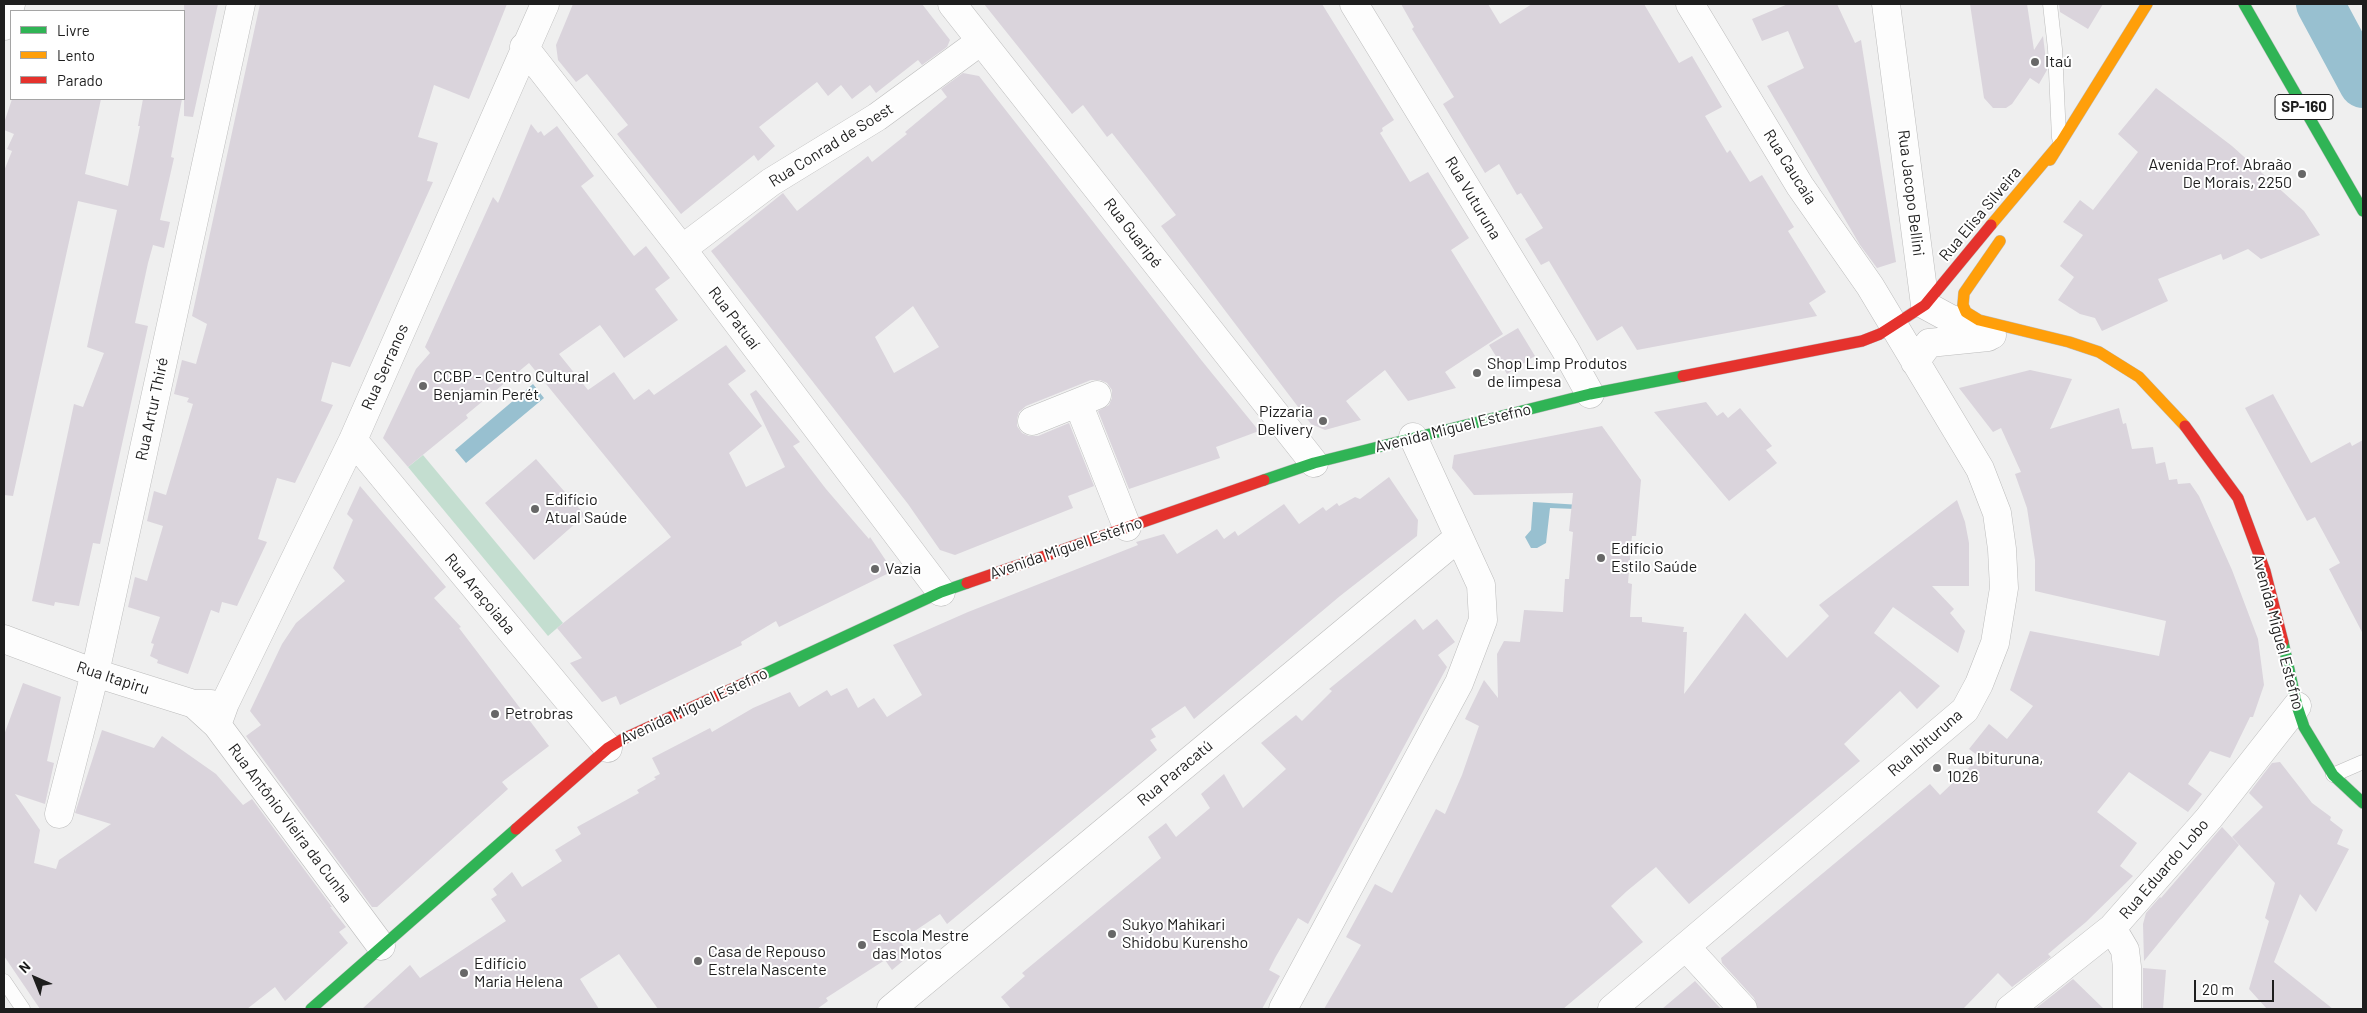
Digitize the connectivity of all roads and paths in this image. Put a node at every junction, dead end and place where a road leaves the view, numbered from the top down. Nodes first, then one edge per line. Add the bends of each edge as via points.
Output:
1 (11, 4) edge
2 (241, 4) edge
3 (545, 4) edge
4 (952, 4) edge
5 (1354, 4) edge
6 (1690, 4) edge
7 (1886, 4) edge
8 (2050, 4) edge
9 (2147, 4) edge
10 (2244, 4) edge
11 (4, 26) edge
12 (981, 41) junction
13 (524, 47) junction
14 (2060, 144) junction
15 (2024, 204) dead end
16 (2363, 210) edge
17 (2008, 229) dead end
18 (682, 249) junction
19 (1925, 305) junction
20 (1963, 305) joint
21 (1894, 326) junction
22 (2039, 336) junction
23 (1995, 337) junction
24 (1915, 362) junction
25 (1590, 394) junction
26 (1032, 421) dead end
27 (1413, 437) junction
28 (353, 440) junction
29 (1314, 462) junction
30 (1128, 528) junction
31 (1459, 537) junction
32 (941, 592) junction
33 (4, 639) edge
34 (95, 673) junction
35 (2297, 706) junction
36 (221, 714) junction
37 (608, 748) junction
38 (2363, 762) edge
39 (2333, 775) junction
40 (2363, 803) edge
41 (58, 814) dead end
42 (2112, 928) junction
43 (381, 946) junction
44 (1686, 947) junction
45 (4, 981) edge
46 (23, 1009) edge
47 (311, 1009) edge
48 (891, 1009) edge
49 (1283, 1009) edge
50 (1612, 1009) edge
51 (1743, 1009) edge
52 (2010, 1009) edge
53 (2127, 1009) edge

1 - 11 street
2 - 34 street, Rua Artur Thiré
3 - 13 street, Rua Serranos
4 - 12 street, Rua Guaripé
5 - 25 street, Rua Vuturuna
6 - 21 street, Rua Caucaia via 1800,186
7 - 19 street, Rua Jacopo Bellini
8 - 14 lane
9 - 14 street, Rua Elisa Silveira
10 - 16 street, SP-160
12 - 18 street, Rua Conrad de Soest via 877,117 771,182
12 - 29 street, Rua Guaripé
13 - 18 street, Rua Patuaí
13 - 28 street, Rua Serranos
14 - 15 street, Rua Elisa Silveira
14 - 19 street, Rua Elisa Silveira
17 - 20 street, Rua Elisa Silveira via 1964,293
18 - 32 street, Rua Patuaí
19 - 21 street, Avenida Miguel Estefno
19 - 23 street
20 - 22 street, Avenida Miguel Estefno via 1966,312 1979,320
21 - 24 street, Rua Ibituruna
21 - 25 street, Avenida Miguel Estefno via 1862,341
22 - 23 street, Avenida Miguel Estefno
22 - 35 street, Avenida Miguel Estefno via 2099,352 2139,377 2206,451 2238,498 2265,572
23 - 24 street, Avenida Miguel Estefno via 1929,343
24 - 44 street, Rua Ibituruna via 1980,469 1997,513 2004,588 1995,643 1979,684 1965,710
25 - 27 street, Avenida Miguel Estefno
26 - 30 street via 1087,399
27 - 29 street, Avenida Miguel Estefno
27 - 31 street
28 - 36 street, Rua Serranos
28 - 37 street, Rua Araçoiaba
29 - 30 street, Avenida Miguel Estefno
30 - 32 street, Avenida Miguel Estefno
31 - 48 street, Rua Paracatú
31 - 49 street via 1481,585 1483,620 1475,646 1459,683
32 - 37 street, Avenida Miguel Estefno
33 - 34 street, Rua Itapiru
34 - 36 street, Rua Itapiru
34 - 41 street, Rua Artur Thiré
35 - 39 street, Avenida Miguel Estefno via 2304,727
35 - 42 street, Rua Eduardo Lobo via 2209,818
36 - 43 street, Rua Antônio Vieira da Cunha
37 - 43 street, Avenida Miguel Estefno
38 - 39 lane
39 - 40 street, Avenida Miguel Estefno
42 - 52 street, Rua Eduardo Lobo
42 - 53 street via 2125,950
43 - 47 street, Avenida Miguel Estefno
44 - 50 street, Rua Ibituruna
44 - 51 street
45 - 46 lane

